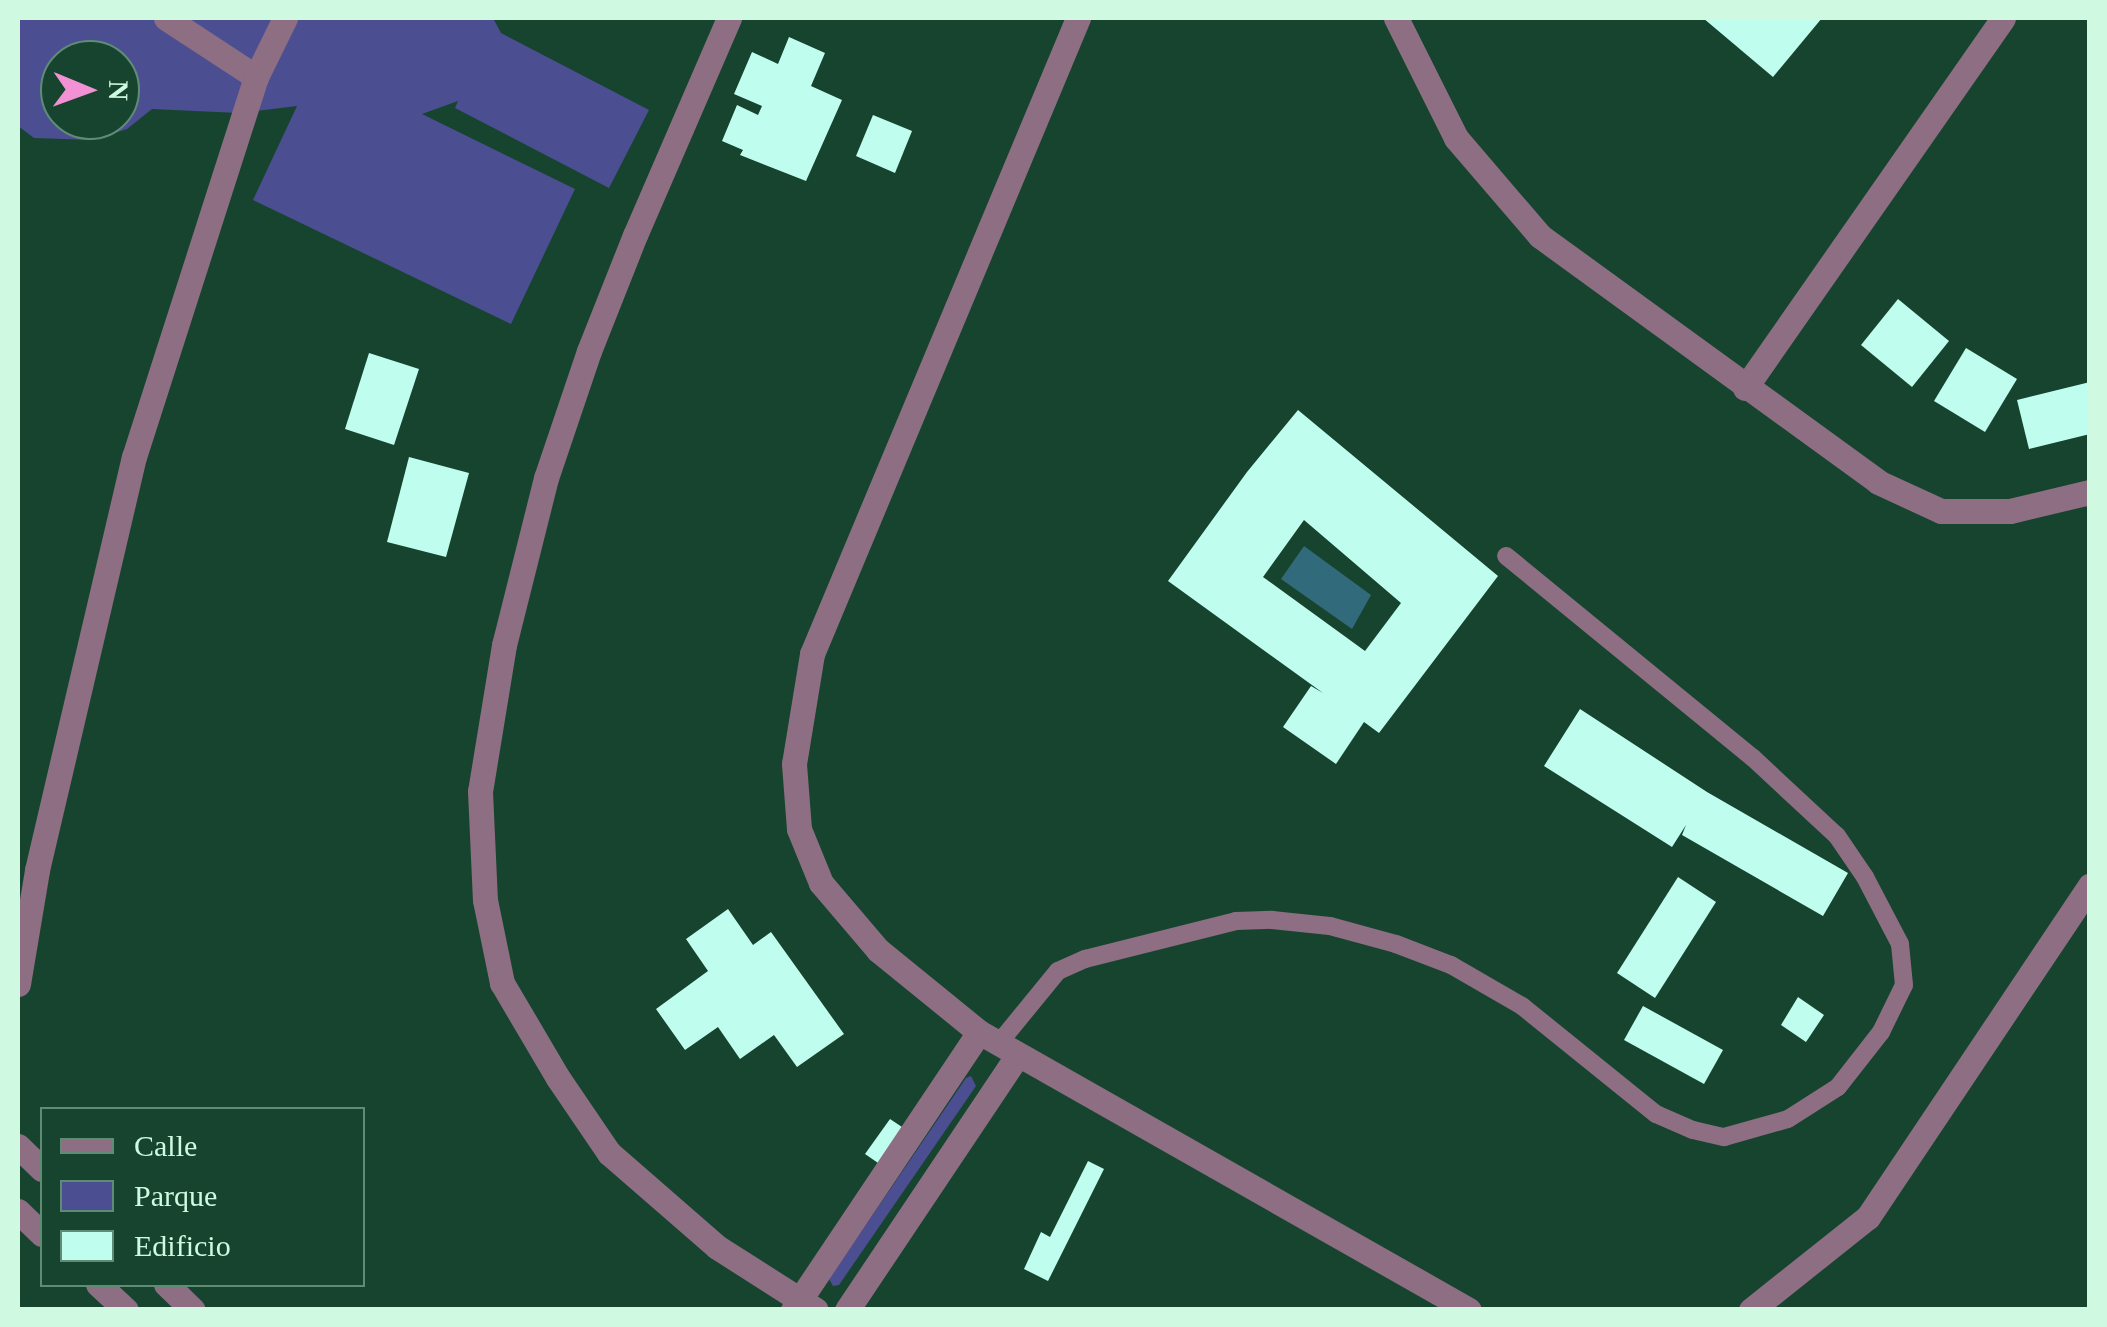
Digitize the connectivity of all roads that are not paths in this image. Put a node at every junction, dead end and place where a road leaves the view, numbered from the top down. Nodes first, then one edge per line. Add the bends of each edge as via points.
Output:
1 (166, 18) edge
2 (285, 18) edge
3 (729, 18) edge
4 (1078, 18) edge
5 (1396, 18) edge
6 (2003, 18) edge
7 (256, 77) junction
8 (1745, 388) junction
9 (2090, 492) edge
10 (1506, 556) dead end
11 (2090, 886) edge
12 (18, 984) edge
13 (999, 1043) junction
14 (18, 1146) edge
15 (40, 1168) edge
16 (18, 1211) edge
17 (40, 1232) edge
18 (101, 1287) edge
19 (169, 1287) edge
20 (803, 1307) edge
21 (126, 1310) edge
22 (193, 1310) edge
23 (847, 1310) edge
24 (1469, 1310) edge
25 (1751, 1310) edge

1 - 7 street
2 - 7 street
3 - 20 street via 628,252 546,478 504,644 480,792 485,900 502,983 609,1153 716,1248
4 - 13 street via 812,654 794,764 799,830 821,883 878,950
5 - 8 street via 1456,138 1540,236
6 - 8 street
7 - 12 street via 134,457
8 - 9 street via 1878,482 1942,511 2010,511
10 - 13 lane via 1753,758 1837,836 1865,877 1900,944 1904,985 1881,1032 1838,1087 1788,1119 1724,1136 1694,1130 1656,1114 1522,1006 1451,965 1330,926 1272,920 1236,921 1072,964 1045,983
11 - 25 street via 1868,1217
13 - 20 street
13 - 23 street
13 - 24 street
14 - 15 street
16 - 17 street
18 - 21 street
19 - 22 street

